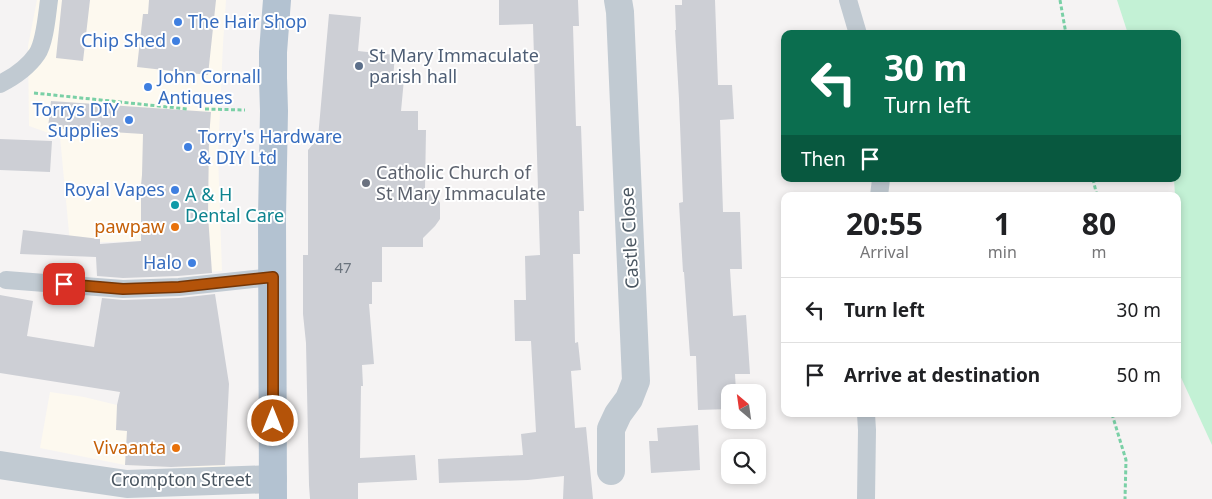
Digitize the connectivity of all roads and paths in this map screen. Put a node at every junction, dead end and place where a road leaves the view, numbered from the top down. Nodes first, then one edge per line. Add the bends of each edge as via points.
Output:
1 (49, 0) edge
2 (277, 0) edge
3 (618, 0) edge
4 (848, 0) edge
5 (1060, 0) edge
6 (857, 30) edge
7 (1065, 30) edge
8 (6, 80) edge
9 (187, 109) dead end
10 (205, 109) dead end
11 (274, 111) junction
12 (273, 277) junction
13 (6, 280) dead end
14 (866, 417) edge
15 (1113, 417) edge
16 (0, 465) edge
17 (611, 471) dead end
18 (273, 489) edge
19 (866, 499) edge
20 (1124, 499) edge

1 - 8 lane via 38,53
2 - 11 main road via 273,52
3 - 17 street, Castle Close via 636,381 611,429
4 - 6 lane
5 - 7 path
8 - 9 path via 17,92
10 - 11 path
11 - 12 main road
12 - 13 lane via 123,289
12 - 18 main road
14 - 19 lane
15 - 20 path via 1126,460
16 - 18 street, Crompton Street via 127,484

